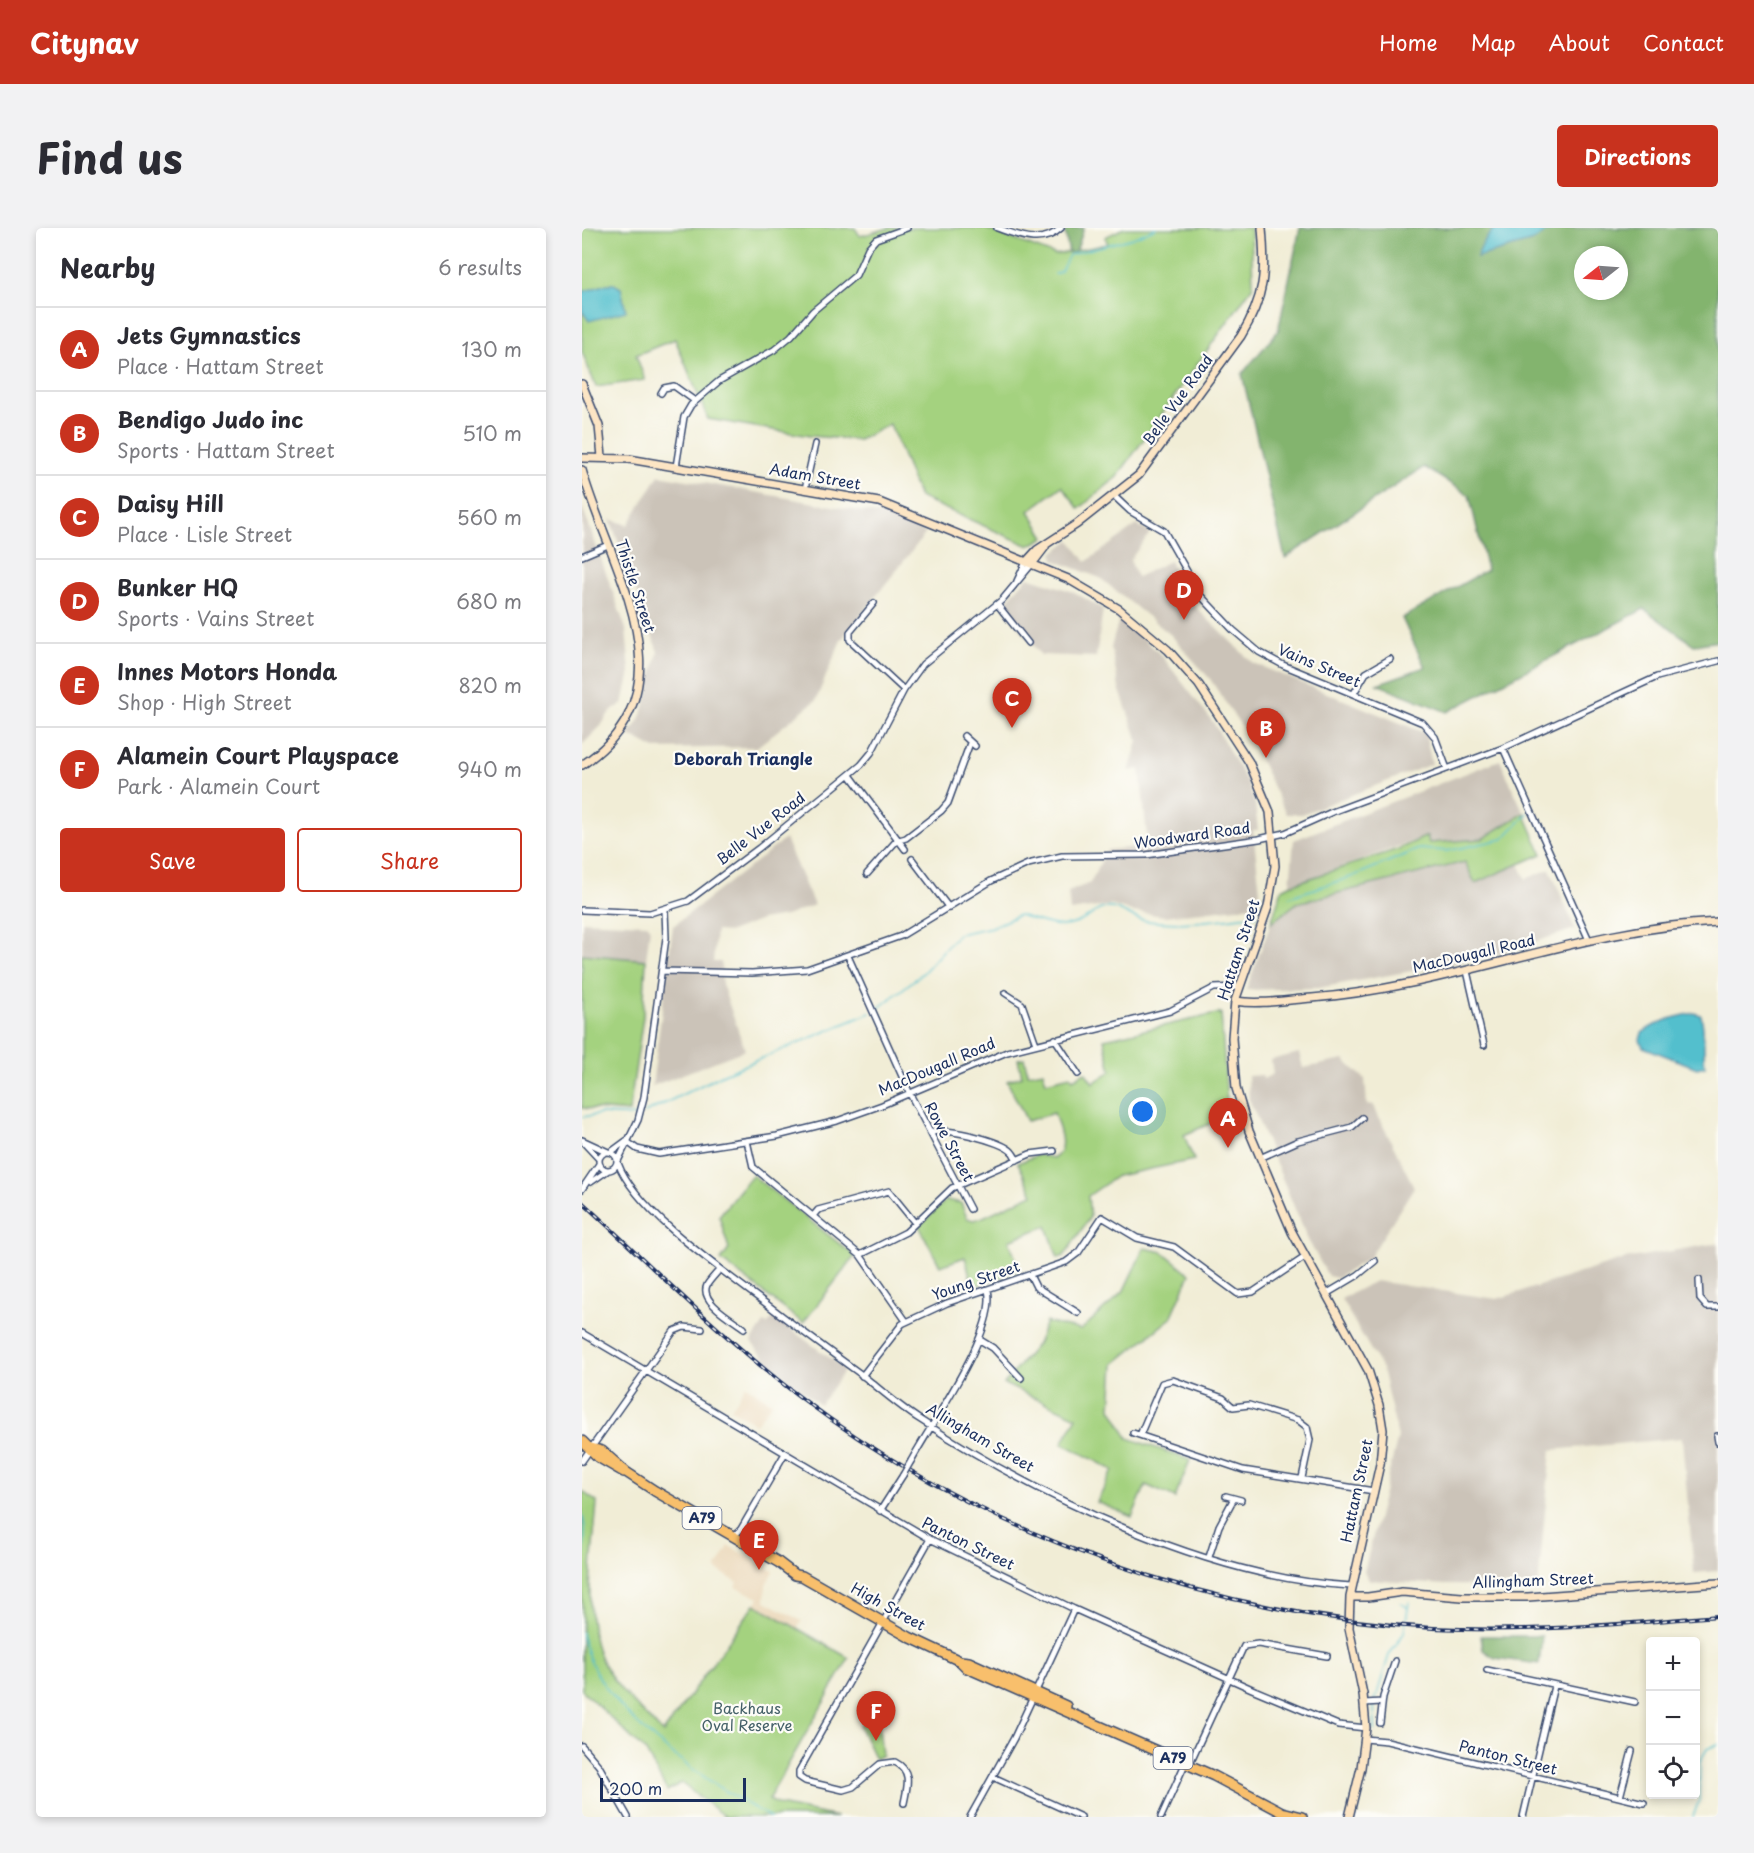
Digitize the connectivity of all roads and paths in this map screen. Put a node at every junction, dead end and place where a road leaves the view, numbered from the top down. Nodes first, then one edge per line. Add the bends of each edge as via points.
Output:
1 (907, 228) edge
2 (997, 228) edge
3 (1062, 228) edge
4 (1262, 228) edge
5 (582, 384) edge
6 (661, 393) dead end
7 (695, 401) junction
8 (815, 444) dead end
9 (602, 457) junction
10 (582, 458) edge
11 (676, 467) junction
12 (582, 470) edge
13 (805, 489) junction
14 (1114, 496) junction
15 (608, 544) junction
16 (582, 556) edge
17 (1029, 563) junction
18 (874, 603) dead end
19 (996, 604) junction
20 (1028, 643) dead end
21 (1390, 659) dead end
22 (1718, 661) edge
23 (904, 690) junction
24 (1354, 693) junction
25 (964, 736) dead end
26 (1503, 748) junction
27 (582, 765) edge
28 (1447, 769) junction
29 (850, 775) junction
30 (1274, 836) junction
31 (898, 840) junction
32 (905, 849) dead end
33 (912, 860) dead end
34 (867, 874) dead end
35 (949, 908) junction
36 (582, 910) edge
37 (664, 910) junction
38 (1718, 922) edge
39 (1589, 940) junction
40 (848, 956) junction
41 (662, 971) junction
42 (1467, 971) junction
43 (1238, 987) junction
44 (1005, 993) dead end
45 (1235, 1001) junction
46 (1055, 1039) junction
47 (1036, 1044) junction
48 (1484, 1045) dead end
49 (1077, 1074) dead end
50 (910, 1094) junction
51 (1362, 1118) dead end
52 (931, 1133) junction
53 (582, 1141) edge
54 (627, 1141) junction
55 (747, 1141) junction
56 (1054, 1151) dead end
57 (610, 1152) junction
58 (1260, 1158) junction
59 (1017, 1160) junction
60 (599, 1162) junction
61 (618, 1162) junction
62 (609, 1170) junction
63 (626, 1181) junction
64 (959, 1185) junction
65 (583, 1188) edge
66 (970, 1209) dead end
67 (813, 1216) junction
68 (915, 1224) junction
69 (860, 1255) junction
70 (1305, 1257) junction
71 (1375, 1261) dead end
72 (720, 1269) junction
73 (1030, 1275) junction
74 (1358, 1275) junction
75 (1365, 1276) dead end
76 (1699, 1280) dead end
77 (988, 1290) junction
78 (1326, 1294) junction
79 (1718, 1308) edge
80 (1078, 1313) dead end
81 (906, 1321) junction
82 (744, 1328) dead end
83 (702, 1329) dead end
84 (582, 1333) edge
85 (980, 1340) junction
86 (646, 1371) junction
87 (862, 1376) junction
88 (1021, 1378) dead end
89 (930, 1426) junction
90 (1133, 1432) dead end
91 (1140, 1435) junction
92 (1718, 1436) edge
93 (582, 1441) edge
94 (1718, 1442) edge
95 (591, 1448) junction
96 (784, 1455) junction
97 (582, 1461) edge
98 (1302, 1478) junction
99 (1374, 1491) junction
100 (1226, 1496) dead end
101 (1233, 1500) junction
102 (1241, 1500) dead end
103 (880, 1511) junction
104 (734, 1536) junction
105 (930, 1539) junction
106 (1209, 1557) junction
107 (1718, 1583) edge
108 (1351, 1586) junction
109 (1350, 1597) junction
110 (1074, 1609) junction
111 (883, 1622) junction
112 (1327, 1656) dead end
113 (1395, 1662) dead end
114 (1487, 1670) dead end
115 (1228, 1679) junction
116 (1554, 1686) junction
117 (1035, 1695) junction
118 (1382, 1702) junction
119 (1635, 1702) dead end
120 (1364, 1703) junction
121 (1380, 1723) dead end
122 (1366, 1728) junction
123 (1365, 1739) junction
124 (582, 1746) edge
125 (1632, 1751) dead end
126 (1187, 1765) junction
127 (1533, 1776) junction
128 (993, 1777) junction
129 (1620, 1797) junction
130 (904, 1803) dead end
131 (1644, 1803) dead end
132 (628, 1817) edge
133 (970, 1817) edge
134 (1082, 1817) edge
135 (1161, 1817) edge
136 (1302, 1817) edge
137 (1349, 1817) edge
138 (1522, 1817) edge

1 - 7 street via 876,239 856,274 791,336 719,381
2 - 3 street via 1037,239
4 - 14 main road, Belle Vue Road via 1264,285 1253,316 1164,443 1139,475
5 - 9 main road via 599,426
6 - 7 street via 674,386
7 - 11 street via 686,412
8 - 13 street
9 - 10 main road, Adam Street
9 - 11 main road, Adam Street
11 - 13 main road, Adam Street
12 - 15 main road, Thistle Street
13 - 17 main road, Adam Street via 885,504
14 - 17 main road, Belle Vue Road via 1045,546
14 - 24 street, Vains Street via 1130,511 1164,531 1201,596 1250,645 1282,665
15 - 16 street
15 - 27 main road, Thistle Street via 638,630 640,676 623,725 607,745
17 - 19 street, Belle Vue Road
17 - 30 main road, Hattam Street via 1107,601 1179,662 1199,685 1249,762 1267,801
18 - 23 street via 850,632 850,640
19 - 20 street
19 - 23 street, Belle Vue Road via 929,657
21 - 24 street via 1366,673
22 - 26 street, Woodward Road via 1657,677
23 - 29 street, Belle Vue Road via 871,753
24 - 28 street, Vains Street via 1428,727
25 - 31 street via 973,744 945,808
26 - 28 street, Woodward Road
26 - 39 street
28 - 30 street, Woodward Road
29 - 31 street
29 - 37 street, Belle Vue Road via 703,891
30 - 35 street, Woodward Road via 1132,857 1055,858 1000,876
30 - 43 main road, Hattam Street via 1271,898
31 - 32 street
31 - 34 street
33 - 35 street
35 - 40 street, Woodward Road via 901,936
36 - 37 street, Belle Vue Road via 641,914
37 - 41 street
38 - 39 main road, MacDougall Road via 1647,928
39 - 42 main road, MacDougall Road
40 - 41 street, Woodward Road via 788,972
40 - 50 street, Rowe Street
41 - 54 street via 644,1097
42 - 45 main road, MacDougall Road via 1345,995 1257,1003
42 - 48 street
43 - 45 main road, Hattam Street
43 - 46 street, MacDougall Road via 1214,988 1170,1011
44 - 47 street via 1018,999 1025,1009
45 - 58 main road, Hattam Street via 1232,1038 1236,1088
46 - 47 street, MacDougall Road
46 - 49 street
47 - 50 street, MacDougall Road via 1007,1052
50 - 52 street, Rowe Street
50 - 55 street, MacDougall Road via 837,1121
51 - 58 street via 1352,1126 1298,1141
52 - 59 street via 939,1130 982,1139 1011,1150
52 - 64 street, Rowe Street
53 - 57 street
53 - 60 street, Allingham Street
54 - 55 street, MacDougall Road via 659,1154
54 - 57 street
54 - 61 street
55 - 67 street via 753,1167
56 - 59 street
57 - 60 street via 603,1154
57 - 61 street, Allingham Street
58 - 70 main road, Hattam Street
59 - 64 street
60 - 62 street, Allingham Street
60 - 65 street
61 - 62 street
61 - 63 street, Allingham Street
62 - 63 street, Allingham Street
62 - 65 street
63 - 72 street, Allingham Street
64 - 66 street, Rowe Street
64 - 68 street
67 - 68 street via 818,1210 889,1191
67 - 69 street
68 - 69 street
69 - 81 street
70 - 73 street, Young Street via 1256,1291 1243,1295 1228,1289 1174,1247 1137,1238 1102,1217 1071,1260
70 - 78 main road, Hattam Street
71 - 74 street
72 - 82 street via 708,1284 707,1294 721,1313
72 - 87 street, Allingham Street
73 - 77 street, Young Street
73 - 80 street via 1036,1287
74 - 75 street
74 - 78 street
76 - 79 street via 1702,1302
77 - 81 street, Young Street
77 - 85 street via 990,1303
78 - 99 main road, Hattam Street via 1362,1358 1379,1406 1383,1439
81 - 87 street, Young Street via 896,1327
83 - 86 street via 677,1329
84 - 86 street, Panton Street
85 - 88 street
85 - 89 street
86 - 95 street
86 - 96 street, Panton Street
87 - 89 street, Allingham Street
89 - 103 street, bridge
89 - 106 street, Allingham Street via 978,1456 1066,1500 1132,1530
90 - 91 street
91 - 98 street via 1243,1470
91 - 98 street via 1160,1387 1167,1380 1220,1397 1236,1408 1249,1405 1298,1420 1307,1427 1310,1440
92 - 94 street
93 - 95 highway, High Street / A79
95 - 97 street
95 - 104 highway, High Street / A79 via 602,1451 626,1472
96 - 103 street, Panton Street
96 - 104 street
98 - 99 street
99 - 108 main road, Hattam Street
100 - 101 street
101 - 102 street
101 - 106 street
103 - 105 street, Panton Street
104 - 111 highway, High Street / A79 via 785,1569
105 - 110 street, Panton Street
105 - 111 street
106 - 108 street, Allingham Street via 1283,1576
107 - 109 main road, Allingham Street via 1528,1597 1402,1592
108 - 109 main road, Hattam Street
109 - 120 main road, Hattam Street via 1349,1628
110 - 115 street, Panton Street
110 - 117 street
111 - 117 highway, High Street / A79 via 967,1668
111 - 130 street via 798,1774 805,1781 843,1790 853,1787 880,1764 895,1762 908,1777
112 - 115 street via 1251,1644 1239,1652
113 - 118 street
114 - 116 street
115 - 122 street, Panton Street via 1338,1725
115 - 126 street
116 - 119 street
116 - 127 street
117 - 126 highway, High Street / A79
117 - 128 street
118 - 120 street
118 - 121 street
120 - 122 main road, Hattam Street
122 - 123 main road, Hattam Street
123 - 127 street, Panton Street
123 - 137 main road, Hattam Street
124 - 132 street
125 - 129 street
126 - 135 street
126 - 136 highway, High Street / A79 via 1282,1812
127 - 129 street, Panton Street
127 - 138 street
128 - 133 street
128 - 134 street
129 - 131 street, Panton Street

